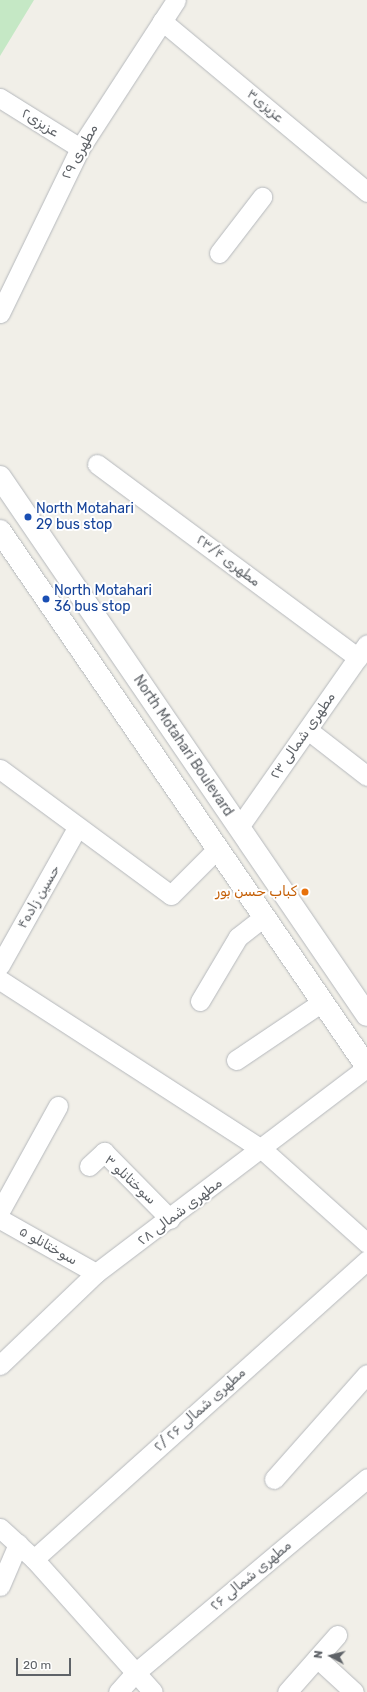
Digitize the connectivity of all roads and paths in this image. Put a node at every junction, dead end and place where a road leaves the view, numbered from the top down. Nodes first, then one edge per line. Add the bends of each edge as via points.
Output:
1 (176, 0) edge
2 (162, 21) junction
3 (0, 98) edge
4 (80, 148) junction
5 (367, 192) edge
6 (262, 197) dead end
7 (219, 253) dead end
8 (0, 313) edge
9 (97, 464) dead end
10 (0, 477) edge
11 (0, 531) edge
12 (362, 651) edge
13 (120, 653) junction
14 (96, 671) junction
15 (308, 730) junction
16 (0, 769) edge
17 (367, 776) edge
18 (239, 827) junction
19 (78, 828) junction
20 (217, 849) junction
21 (264, 917) junction
22 (0, 965) edge
23 (0, 980) edge
24 (200, 1001) dead end
25 (322, 1002) junction
26 (367, 1015) edge
27 (236, 1060) dead end
28 (367, 1067) edge
29 (58, 1106) dead end
30 (263, 1150) junction
31 (89, 1166) dead end
32 (0, 1211) edge
33 (0, 1219) edge
34 (170, 1219) junction
35 (367, 1243) edge
36 (367, 1260) edge
37 (96, 1273) junction
38 (4, 1354) edge
39 (367, 1374) edge
40 (367, 1478) edge
41 (274, 1479) dead end
42 (0, 1528) edge
43 (18, 1544) junction
44 (34, 1559) junction
45 (0, 1586) edge
46 (337, 1634) dead end
47 (317, 1658) junction
48 (135, 1673) junction
49 (118, 1692) edge
50 (153, 1692) edge
51 (287, 1692) edge
52 (354, 1692) edge

1 - 2 street, مطهری ۲۹
2 - 4 street, مطهری ۲۹
2 - 5 street, عزیزی۳
3 - 4 street, عزیزی۲
4 - 8 street, مطهری ۲۹
6 - 7 street
9 - 12 street, مطهری ۲۳/۴
10 - 13 main road, North Motahari Boulevard
11 - 14 main road, North Motahari Boulevard
12 - 15 street, مطهری شمالی ۲۳
13 - 14 main road
13 - 18 main road, North Motahari Boulevard
14 - 20 main road, North Motahari Boulevard
15 - 17 street
15 - 18 street, مطهری شمالی ۲۳
16 - 19 street
18 - 26 main road, North Motahari Boulevard
19 - 20 street via 171,895
19 - 22 street, حسین زاده۴
20 - 21 main road, North Motahari Boulevard
21 - 24 street via 238,937
21 - 25 main road, North Motahari Boulevard
23 - 30 street
25 - 27 street
25 - 28 main road, North Motahari Boulevard
28 - 30 street, مطهری شمالی ۲۸
29 - 32 street
30 - 34 street, مطهری شمالی ۲۸
30 - 35 street
31 - 34 street, سوختانلو ۳ via 104,1152
33 - 37 street, سوختانلو ۵
34 - 37 street, مطهری شمالی ۲۸
36 - 44 street, مطهری شمالی ۲۶ /۲
37 - 38 street, مطهری شمالی ۲۸
39 - 41 street
40 - 48 street, مطهری شمالی ۲۶
42 - 43 street
43 - 44 street
43 - 45 street
44 - 48 street
46 - 47 street
47 - 51 street
47 - 52 street
48 - 49 street, مطهری شمالی ۲۶
48 - 50 street

